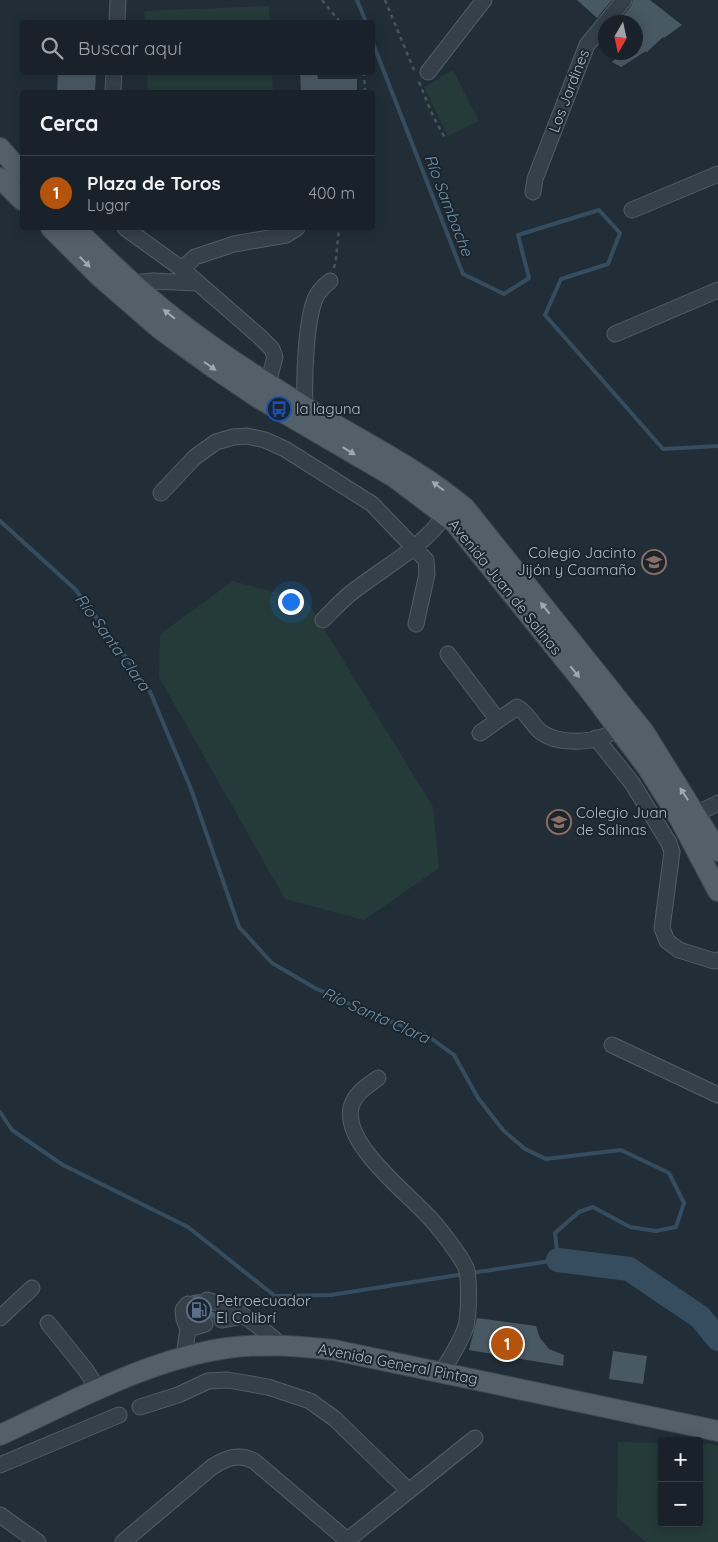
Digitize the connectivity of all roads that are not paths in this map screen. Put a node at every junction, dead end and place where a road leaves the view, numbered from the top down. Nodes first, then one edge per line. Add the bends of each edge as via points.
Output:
1 (118, 0) edge
2 (484, 0) edge
3 (624, 0) edge
4 (117, 20) edge
5 (428, 72) dead end
6 (114, 75) edge
7 (113, 90) edge
8 (0, 148) edge
9 (20, 171) edge
10 (718, 174) edge
11 (0, 178) edge
12 (533, 192) dead end
13 (20, 198) edge
14 (632, 210) dead end
15 (53, 230) edge
16 (77, 230) edge
17 (128, 230) edge
18 (294, 230) edge
19 (182, 269) junction
20 (330, 281) road end
21 (134, 283) junction
22 (196, 283) junction
23 (718, 290) edge
24 (615, 334) dead end
25 (263, 390) junction
26 (305, 407) junction
27 (161, 493) dead end
28 (445, 515) junction
29 (413, 548) junction
30 (323, 620) dead end
31 (416, 624) dead end
32 (448, 654) dead end
33 (497, 719) junction
34 (625, 722) junction
35 (480, 733) dead end
36 (596, 738) junction
37 (718, 803) edge
38 (696, 814) junction
39 (718, 851) edge
40 (718, 892) edge
41 (718, 960) edge
42 (612, 1046) dead end
43 (378, 1078) dead end
44 (718, 1095) edge
45 (32, 1288) dead end
46 (206, 1300) dead end
47 (188, 1304) dead end
48 (243, 1316) junction
49 (0, 1318) edge
50 (222, 1320) dead end
51 (48, 1322) dead end
52 (205, 1324) dead end
53 (188, 1329) junction
54 (282, 1346) junction
55 (184, 1356) junction
56 (442, 1372) junction
57 (99, 1390) junction
58 (140, 1407) dead end
59 (119, 1415) dead end
60 (718, 1431) edge
61 (0, 1435) edge
62 (475, 1438) dead end
63 (0, 1466) edge
64 (409, 1491) junction
65 (0, 1514) edge
66 (346, 1541) edge
67 (38, 1542) edge
68 (123, 1542) edge

1 - 4 street
2 - 5 street
3 - 12 street, Los Jardines via 587,46 535,179
6 - 7 street
8 - 9 main road
10 - 14 street
11 - 13 main road
15 -> 25 main road, Avenida Juan de Salinas via 99,276 160,329 214,368
16 - 21 main road, Avenida Juan de Salinas
17 - 19 street
18 - 19 street via 286,235 234,244 195,257
19 - 22 street
20 - 26 street via 318,292 312,308 304,377
21 - 22 street
25 -> 21 main road, Avenida Juan de Salinas
22 - 25 street via 272,349 276,357
23 - 24 street
25 - 26 main road, Avenida Juan de Salinas
25 -> 28 main road, Avenida Juan de Salinas
34 -> 26 main road, Avenida Juan de Salinas via 465,508 434,483
27 - 29 street via 195,457 216,442 248,436 285,449 372,504
28 - 29 street
28 -> 34 main road, Avenida Juan de Salinas
29 - 30 street via 350,594
29 - 31 street via 426,560 427,574
32 - 33 street
33 - 35 street
33 - 36 street via 517,707 544,734 577,742
34 - 36 street via 608,735
38 -> 34 main road, Avenida Juan de Salinas via 644,732
34 - 40 main road, Avenida Juan de Salinas
36 - 41 street via 632,783 669,843 672,852 662,928 666,941 679,950
37 - 38 street
38 - 39 main road, Avenida Juan de Salinas
42 - 44 street
43 - 56 street via 355,1098 350,1109 357,1138 374,1163 429,1217 466,1270 466,1327
45 - 49 street
46 - 48 street
47 - 53 street via 183,1310
48 - 50 street
48 - 54 street
51 - 57 street
52 - 53 street
53 - 55 street
54 - 55 main road, Avenida General Pintag via 235,1347
54 - 56 main road, Avenida General Pintag via 334,1350
55 - 57 main road, Avenida General Pintag
56 - 60 main road, Avenida General Pintag
57 - 61 main road, Avenida General Pintag
58 - 64 street via 208,1381 228,1380 310,1401 335,1419
59 - 63 street
62 - 64 street
64 - 66 street
65 - 67 street
66 - 68 street via 254,1461 236,1456 212,1467

